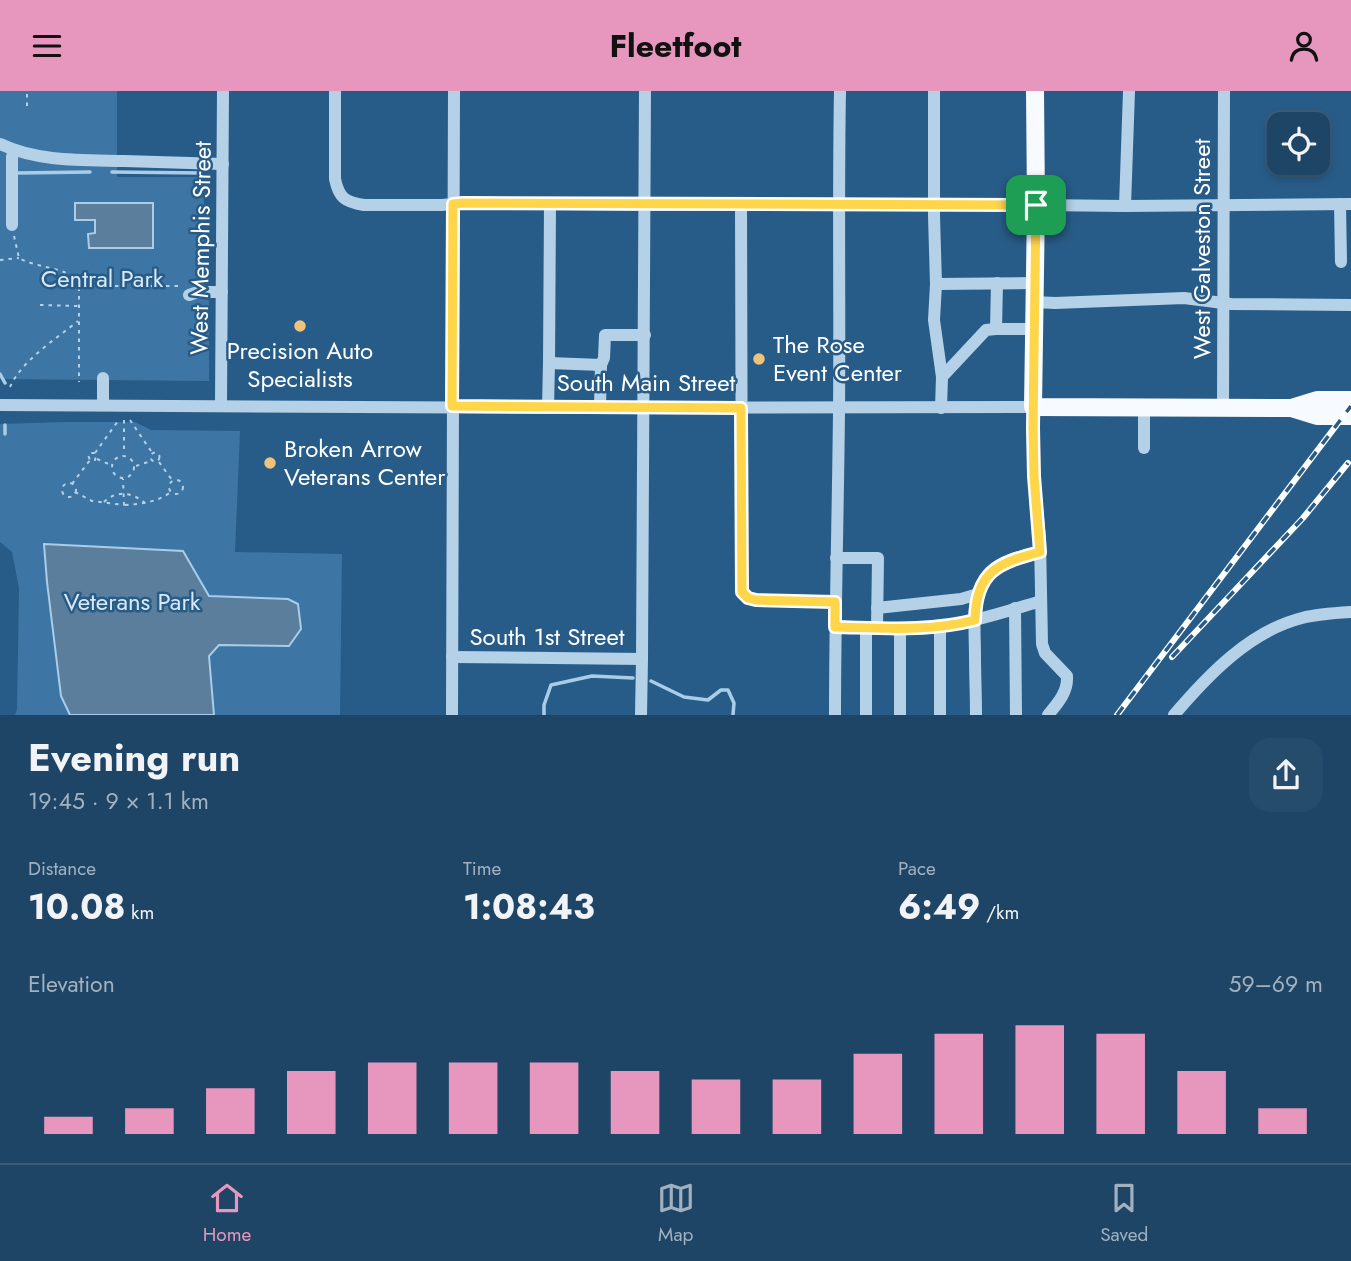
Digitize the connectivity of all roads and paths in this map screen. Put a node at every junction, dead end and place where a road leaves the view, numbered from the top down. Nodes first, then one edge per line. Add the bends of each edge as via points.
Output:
1 (27, 91) edge
2 (223, 91) edge
3 (335, 91) edge
4 (454, 91) edge
5 (645, 91) edge
6 (840, 91) edge
7 (934, 91) edge
8 (1035, 91) edge
9 (1129, 91) edge
10 (1223, 91) edge
11 (27, 106) dead end
12 (0, 144) edge
13 (14, 151) junction
14 (223, 164) junction
15 (838, 203) junction
16 (453, 204) junction
17 (550, 204) junction
18 (741, 204) junction
19 (934, 204) junction
20 (1223, 204) junction
21 (1346, 204) edge
22 (645, 205) junction
23 (1036, 205) junction
24 (1125, 206) junction
25 (12, 225) joint
26 (19, 258) junction
27 (0, 260) edge
28 (1341, 261) dead end
29 (997, 283) junction
30 (1035, 283) junction
31 (936, 284) junction
32 (80, 286) junction
33 (189, 290) joint
34 (222, 292) junction
35 (1034, 302) junction
36 (1223, 303) junction
37 (40, 305) dead end
38 (1351, 305) edge
39 (79, 306) junction
40 (79, 321) junction
41 (996, 329) junction
42 (1034, 329) junction
43 (645, 335) junction
44 (549, 363) junction
45 (601, 365) junction
46 (942, 377) junction
47 (103, 378) dead end
48 (79, 382) dead end
49 (10, 387) dead end
50 (1351, 400) edge
51 (0, 405) edge
52 (103, 405) junction
53 (221, 405) junction
54 (452, 406) junction
55 (600, 407) junction
56 (644, 407) junction
57 (1033, 407) junction
58 (1144, 407) junction
59 (1223, 407) junction
60 (548, 408) junction
61 (741, 408) junction
62 (839, 408) junction
63 (941, 408) junction
64 (1291, 408) junction
65 (1351, 416) edge
66 (130, 420) dead end
67 (118, 421) dead end
68 (124, 421) dead end
69 (1144, 448) dead end
70 (95, 453) junction
71 (153, 454) junction
72 (124, 455) junction
73 (96, 459) junction
74 (90, 460) junction
75 (152, 460) junction
76 (158, 461) junction
77 (112, 465) junction
78 (135, 466) junction
79 (123, 479) junction
80 (173, 481) junction
81 (72, 484) junction
82 (75, 492) junction
83 (172, 492) junction
84 (124, 493) junction
85 (103, 503) junction
86 (145, 504) junction
87 (124, 505) junction
88 (1040, 552) junction
89 (836, 558) junction
90 (978, 594) junction
91 (1041, 601) junction
92 (835, 602) junction
93 (877, 608) junction
94 (1015, 608) junction
95 (1351, 612) edge
96 (975, 620) junction
97 (835, 627) junction
98 (940, 627) junction
99 (871, 628) junction
100 (900, 629) junction
101 (452, 657) junction
102 (642, 659) junction
103 (452, 715) edge
104 (641, 715) edge
105 (835, 715) edge
106 (866, 715) edge
107 (900, 715) edge
108 (940, 715) edge
109 (976, 715) edge
110 (1016, 715) edge
111 (1048, 715) edge
112 (1174, 715) edge

1 - 11 path
2 - 14 street, West Memphis Street
3 - 16 street via 335,179 340,195 364,205
4 - 16 street
5 - 22 street
6 - 15 street
7 - 19 street
8 - 23 main road
9 - 24 street
10 - 20 street, West Galveston Street
12 - 13 street
13 - 14 street via 44,158
13 - 25 street
14 - 34 street, West Memphis Street
15 - 18 street
15 - 19 street
15 - 62 street
16 - 17 street
16 - 54 street
17 - 22 street
17 - 44 street
18 - 22 street
18 - 61 street
19 - 23 street
19 - 31 street
20 - 21 street
20 - 24 street
20 - 36 street, West Galveston Street
21 - 28 street
22 - 43 street
23 - 24 street
23 - 30 main road
25 - 26 path
26 - 27 path
26 - 32 path via 74,276
29 - 30 street
29 - 31 street
29 - 41 street
30 - 35 main road
31 - 46 street via 934,320
32 - 33 path
32 - 39 path
33 - 34 street
34 - 53 street, West Memphis Street
35 - 36 street via 1184,298
35 - 42 main road
36 - 38 street
36 - 59 street, West Galveston Street
37 - 39 path
39 - 40 path
40 - 48 path
40 - 49 path via 28,362
41 - 42 street
41 - 46 street via 986,330
42 - 57 main road
43 - 45 street via 604,335
43 - 56 street
44 - 45 street
44 - 60 street
45 - 55 street
46 - 63 street
47 - 52 street
50 - 64 main road, South Main Street via 1317,400
51 - 52 street, South Main Street
52 - 53 street, South Main Street
53 - 54 street, South Main Street
54 - 60 street, South Main Street
54 - 101 street
55 - 56 street, South Main Street
55 - 60 street, South Main Street
56 - 61 street, South Main Street
56 - 102 street
57 - 58 main road, South Main Street
57 - 63 street, South Main Street
57 - 88 street
58 - 59 main road, South Main Street
58 - 69 street
59 - 64 main road, South Main Street
61 - 62 street, South Main Street
61 - 92 street via 742,592 756,600
62 - 63 street, South Main Street
62 - 89 street
64 - 65 main road, South Main Street via 1317,416
66 - 71 path
67 - 70 path
68 - 72 path
70 - 73 path
70 - 74 path via 88,455
71 - 75 path
71 - 76 path via 159,455
72 - 77 path
72 - 78 path
73 - 74 path
73 - 77 path
74 - 81 path
75 - 76 path
75 - 78 path
76 - 80 path
77 - 79 path via 114,474
78 - 79 path
79 - 84 path
80 - 83 path
80 - 83 path via 184,488
81 - 82 path
81 - 82 path via 64,485 62,491 68,496
82 - 85 path
83 - 86 path
84 - 85 path
84 - 86 path
84 - 87 path
85 - 87 path
86 - 87 path
88 - 90 street via 999,565
88 - 91 street
89 - 92 street
89 - 93 street via 878,558
90 - 93 street
90 - 96 street
91 - 94 street
91 - 111 street via 1042,645 1067,676 1068,686
92 - 97 street
93 - 99 street
94 - 96 street
94 - 110 street
95 - 112 street via 1301,618 1271,631 1223,664
96 - 98 street
96 - 109 street
97 - 99 street
97 - 105 street
98 - 100 street
98 - 108 street
99 - 100 street
99 - 106 street
100 - 107 street
101 - 102 street, South 1st Street
101 - 103 street
102 - 104 street

